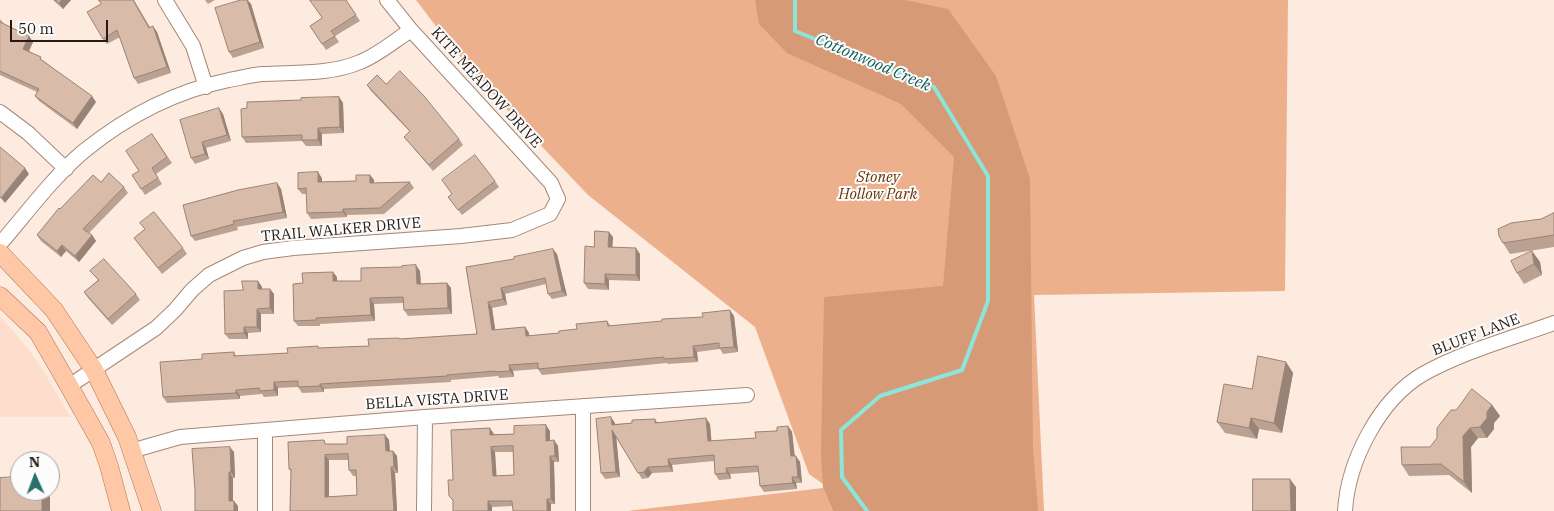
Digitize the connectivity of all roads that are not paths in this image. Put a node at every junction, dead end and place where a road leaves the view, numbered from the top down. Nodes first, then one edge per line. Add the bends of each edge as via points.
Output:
1 (165, 0) edge
2 (386, 0) edge
3 (411, 30) junction
4 (206, 87) junction
5 (0, 112) edge
6 (66, 169) junction
7 (558, 199) joint
8 (0, 244) edge
9 (0, 253) edge
10 (0, 296) edge
11 (1554, 323) edge
12 (94, 370) junction
13 (69, 386) junction
14 (747, 395) dead end
15 (583, 406) junction
16 (425, 417) junction
17 (265, 430) junction
18 (131, 451) junction
19 (121, 511) edge
20 (152, 511) edge
21 (265, 511) edge
22 (424, 511) edge
23 (583, 511) edge
24 (1345, 511) edge

1 - 4 street via 193,46
2 - 3 street, KITE MEADOW DRIVE
3 - 4 street via 373,55 343,68 260,75
3 - 7 street, KITE MEADOW DRIVE via 551,183
4 - 6 street via 154,105 130,119
5 - 6 street
6 - 8 street
7 - 12 street, TRAIL WALKER DRIVE via 550,214 512,230 293,248 243,258 209,274 156,328
9 - 12 main road via 54,310
10 - 13 main road via 38,332
11 - 24 street, BLUFF LANE via 1451,360 1421,375 1396,396 1361,447 1351,471
12 - 13 street, TRAIL WALKER DRIVE
12 - 18 main road
13 - 19 main road via 101,443
14 - 15 street, BELLA VISTA DRIVE
15 - 16 street, BELLA VISTA DRIVE
15 - 23 street
16 - 17 street, BELLA VISTA DRIVE
16 - 22 street
17 - 18 street, BELLA VISTA DRIVE via 180,437
17 - 21 street
18 - 20 main road

